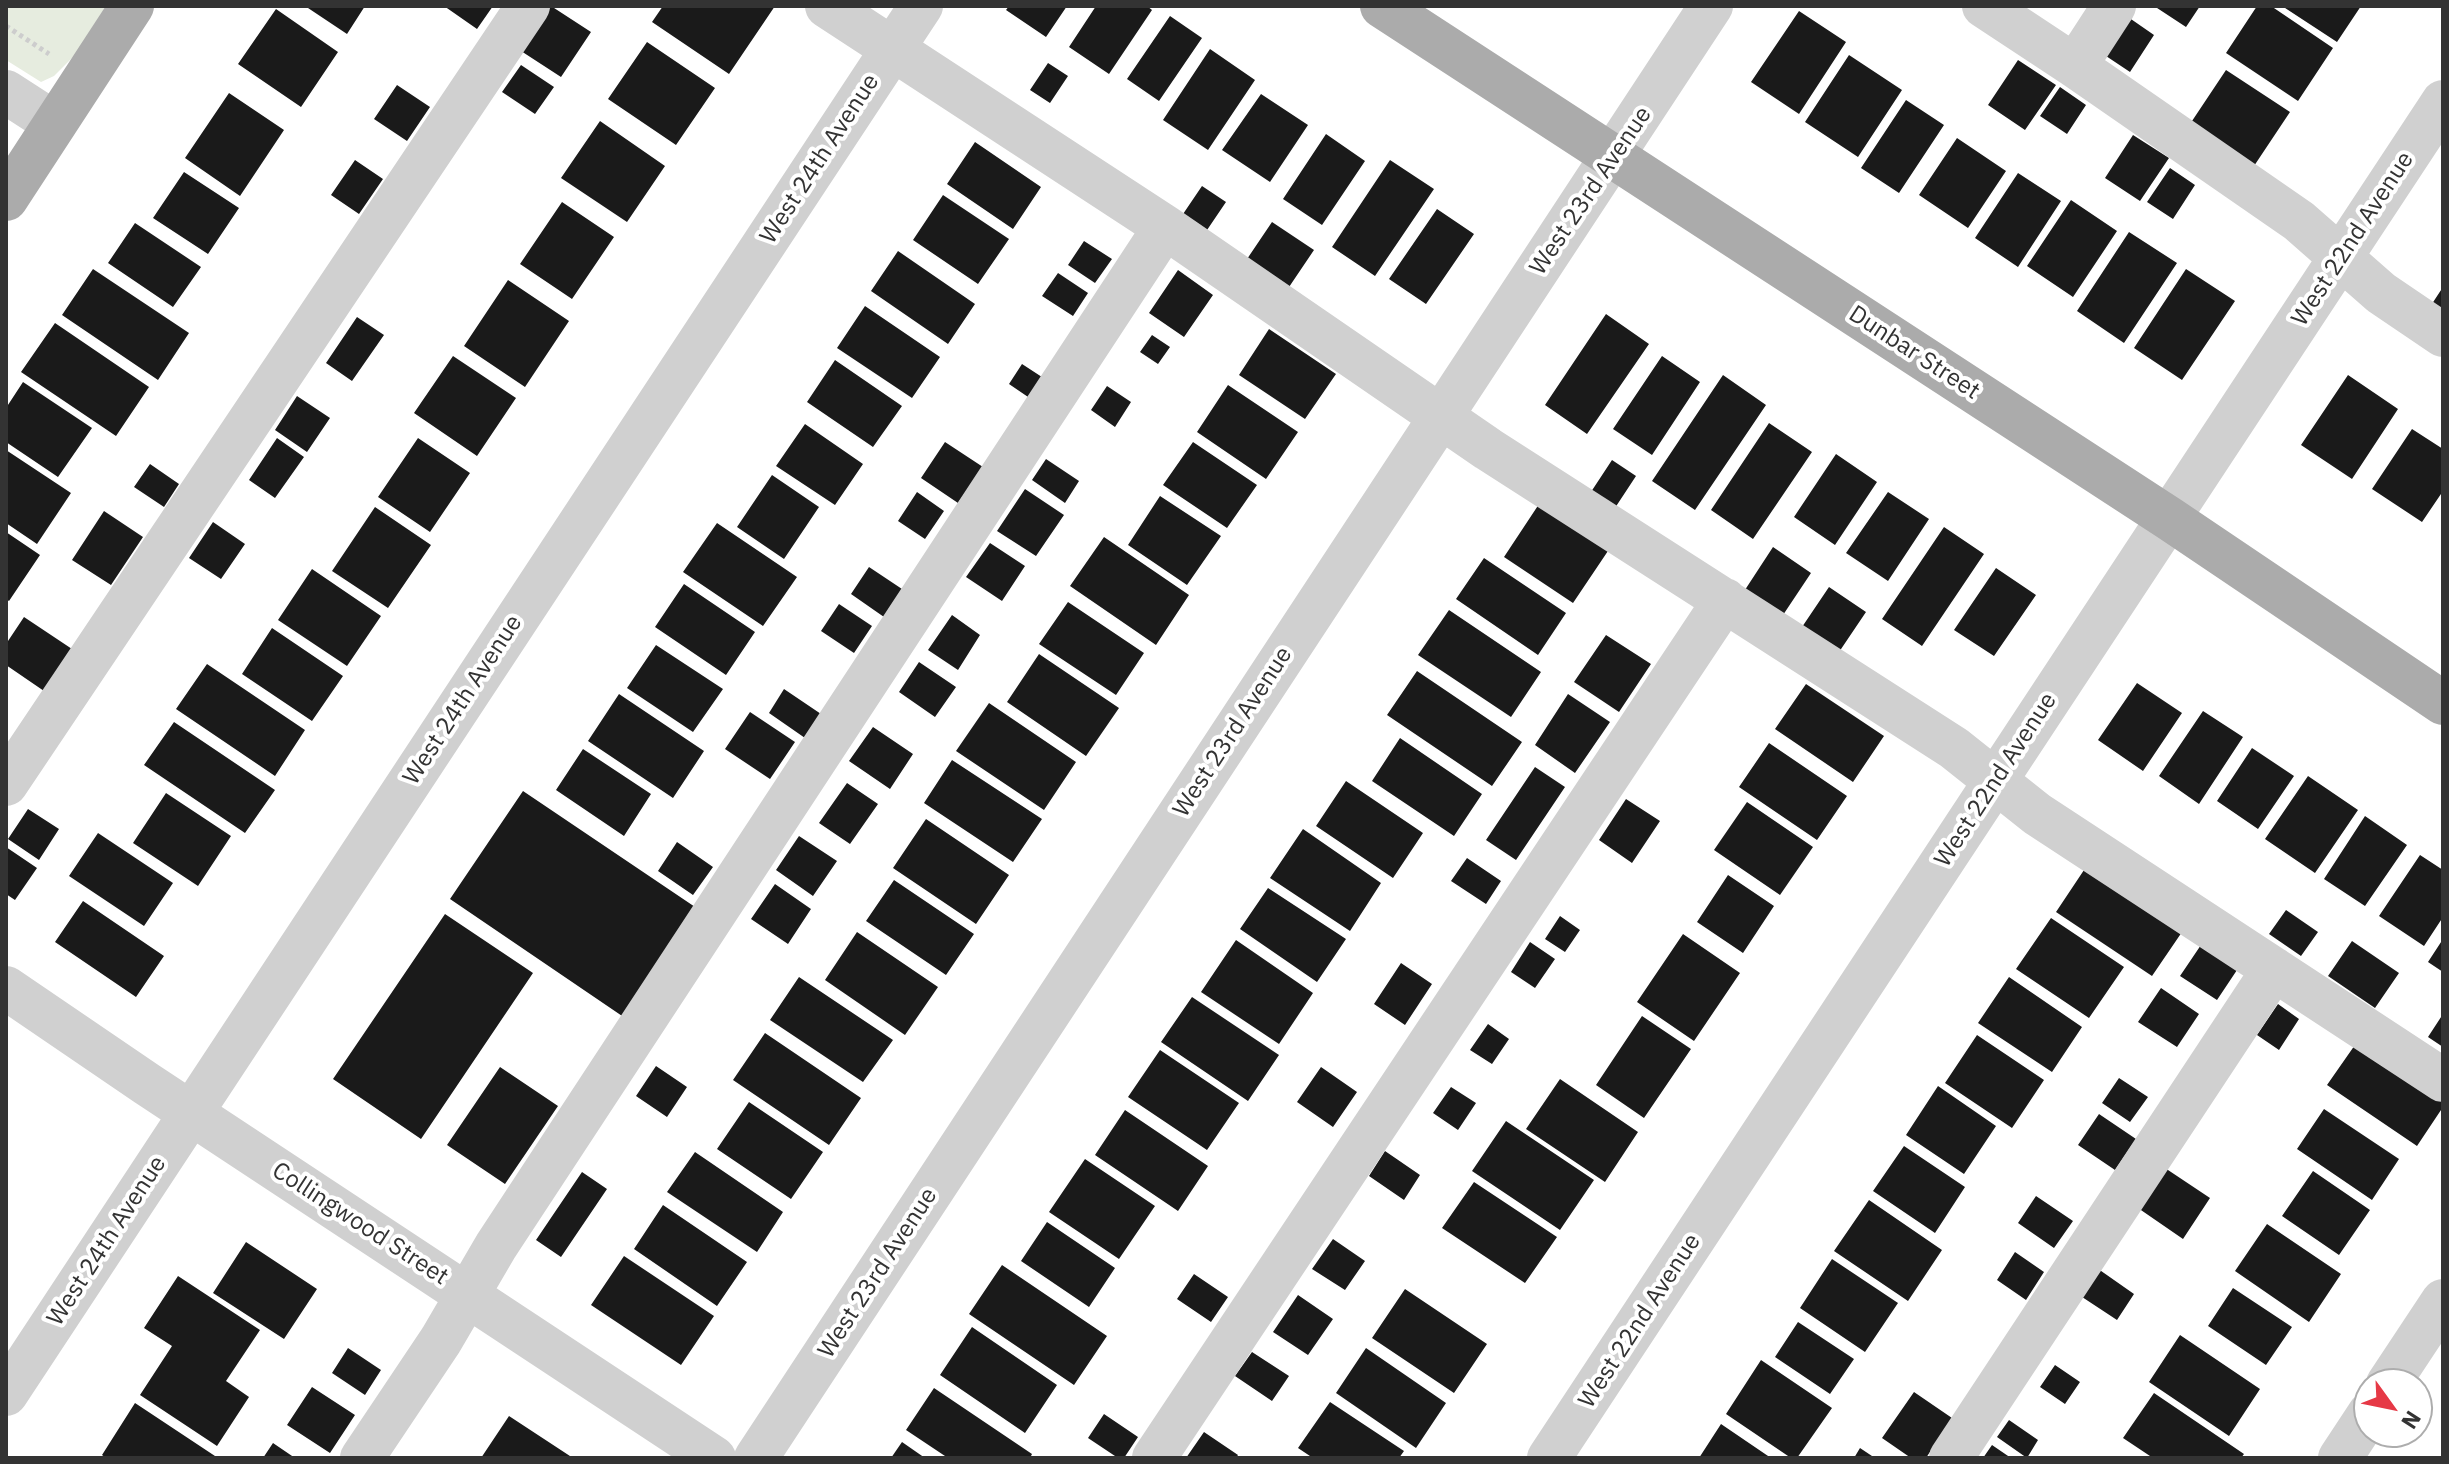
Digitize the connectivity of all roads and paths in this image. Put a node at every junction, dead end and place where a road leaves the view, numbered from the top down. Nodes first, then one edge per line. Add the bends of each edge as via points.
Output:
1 (132, 6) edge
2 (528, 6) edge
3 (827, 6) edge
4 (921, 6) edge
5 (1382, 6) edge
6 (1711, 6) edge
7 (1984, 6) edge
8 (2114, 6) edge
9 (6, 26) edge
10 (892, 48) junction
11 (53, 57) dead end
12 (2075, 66) junction
13 (6, 92) edge
14 (2443, 102) edge
15 (54, 123) junction
16 (1613, 157) junction
17 (6, 199) edge
18 (1165, 227) junction
19 (2340, 257) junction
20 (2443, 335) edge
21 (1440, 417) junction
22 (2170, 519) junction
23 (1725, 600) junction
24 (2443, 703) edge
25 (1995, 781) junction
26 (6, 784) edge
27 (2274, 969) junction
28 (6, 988) edge
29 (2443, 1080) edge
30 (192, 1113) junction
31 (468, 1295) junction
32 (2443, 1301) edge
33 (2399, 1368) edge
34 (6, 1394) edge
35 (2353, 1438) edge
36 (362, 1458) edge
37 (714, 1458) edge
38 (756, 1458) edge
39 (1154, 1458) edge
40 (1549, 1458) edge
41 (1951, 1458) edge
42 (2340, 1458) edge

1 - 15 main road
2 - 26 street
3 - 10 street
4 - 10 street, West 24th Avenue
5 - 16 main road, Dunbar Street
6 - 16 street, West 23rd Avenue
7 - 12 street
8 - 12 street
9 - 11 path
10 - 18 street
10 - 30 street, West 24th Avenue
12 - 19 street via 2299,221
13 - 15 street
14 - 19 street, West 22nd Avenue
15 - 17 main road
16 - 21 street, West 23rd Avenue
16 - 22 main road, Dunbar Street
18 - 21 street
18 - 31 street
19 - 20 street
19 - 22 street, West 22nd Avenue
21 - 23 street
21 - 38 street, West 23rd Avenue
22 - 24 main road, Dunbar Street
22 - 25 street, West 22nd Avenue
23 - 25 street via 1954,748
23 - 39 street
25 - 27 street
25 - 40 street, West 22nd Avenue
27 - 29 street
27 - 41 street
28 - 30 street, Collingwood Street
30 - 31 street, Collingwood Street
30 - 34 street, West 24th Avenue
31 - 36 street
31 - 37 street, Collingwood Street
32 - 33 street
35 - 42 street

